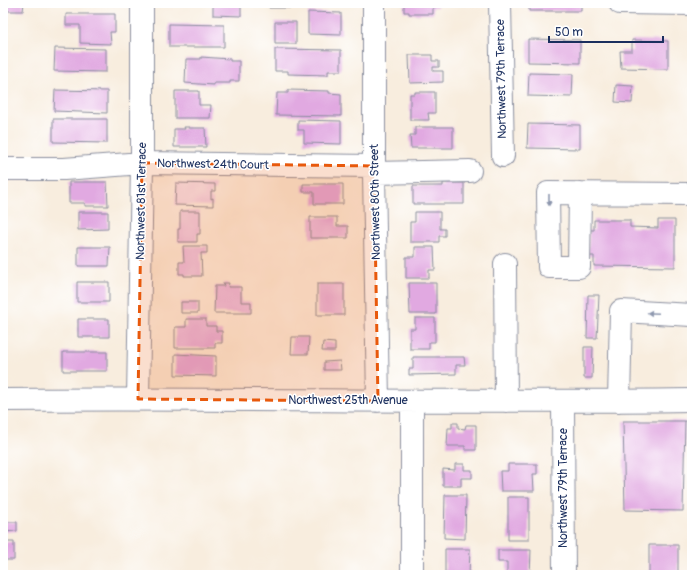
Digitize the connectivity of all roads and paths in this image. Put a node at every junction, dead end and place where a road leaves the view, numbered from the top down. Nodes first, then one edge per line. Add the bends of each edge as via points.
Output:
1 (142, 3) edge
2 (374, 3) edge
3 (500, 3) edge
4 (620, 3) edge
5 (692, 4) edge
6 (503, 156) dead end
7 (142, 163) junction
8 (3, 169) edge
9 (374, 170) junction
10 (470, 171) dead end
11 (580, 193) dead end
12 (692, 194) edge
13 (505, 264) dead end
14 (692, 315) edge
15 (138, 399) junction
16 (3, 400) edge
17 (692, 400) edge
18 (378, 401) junction
19 (412, 401) junction
20 (619, 401) junction
21 (506, 402) junction
22 (563, 402) junction
23 (412, 575) edge
24 (564, 575) edge

1 - 7 street, Northwest 81st Terrace
2 - 9 street, Northwest 80th Street
3 - 6 street, Northwest 79th Terrace
4 - 5 street
7 - 8 street, Northwest 24th Court via 64,169
7 - 9 street, Northwest 24th Court
7 - 15 street, Northwest 81st Terrace
9 - 10 street, Northwest 24th Court
9 - 18 street, Northwest 80th Street
11 - 12 street
13 - 21 street
14 -> 20 street via 621,311
15 - 16 street, Northwest 25th Avenue
15 - 18 street, Northwest 25th Avenue
17 - 20 street, Northwest 25th Avenue
18 - 19 street, Northwest 25th Avenue
19 - 21 street, Northwest 25th Avenue
19 - 23 street
20 - 22 street, Northwest 25th Avenue
21 - 22 street, Northwest 25th Avenue
22 - 24 street, Northwest 79th Terrace

